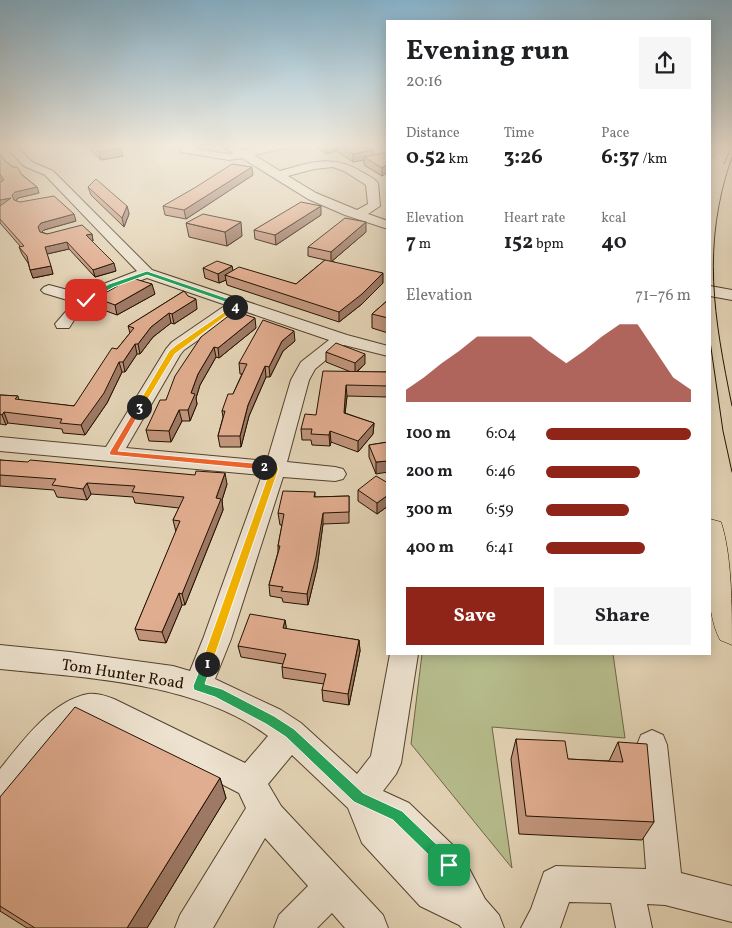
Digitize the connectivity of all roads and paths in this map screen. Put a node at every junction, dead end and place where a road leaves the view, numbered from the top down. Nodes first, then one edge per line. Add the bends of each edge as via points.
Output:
1 (64, 188) edge
2 (300, 188) edge
3 (372, 188) edge
4 (68, 192) junction
5 (50, 197) edge
6 (358, 215) junction
7 (96, 223) junction
8 (386, 224) edge
9 (77, 228) edge
10 (147, 273) junction
11 (49, 290) dead end
12 (711, 291) edge
13 (732, 294) edge
14 (86, 300) junction
15 (239, 304) junction
16 (62, 324) dead end
17 (341, 339) junction
18 (386, 350) edge
19 (0, 444) edge
20 (113, 453) junction
21 (275, 468) junction
22 (334, 474) dead end
23 (711, 535) edge
24 (732, 630) edge
25 (404, 655) edge
26 (0, 657) edge
27 (198, 686) junction
28 (290, 733) junction
29 (652, 746) dead end
30 (0, 794) edge
31 (257, 795) junction
32 (359, 797) junction
33 (625, 886) junction
34 (332, 887) junction
35 (665, 887) junction
36 (732, 904) edge
37 (479, 920) edge
38 (193, 928) edge
39 (292, 928) edge
40 (370, 928) edge
41 (539, 928) edge
42 (634, 928) edge

1 - 4 street
2 - 6 street
3 - 6 street via 374,206
4 - 5 street
4 - 7 street
6 - 8 street
7 - 9 street
7 - 10 street
10 - 14 street
10 - 15 street
11 - 14 street
12 - 13 street
14 - 16 street via 73,309
15 - 17 street
15 - 20 street via 172,353
17 - 18 street
17 - 21 street via 303,372
19 - 20 street
20 - 21 street
21 - 22 street
21 - 27 street
23 - 24 main road
25 - 32 street via 385,763
26 - 27 street, Tom Hunter Road via 147,674
27 - 28 street, Tom Hunter Road via 218,693
28 - 31 street
28 - 32 street, Tom Hunter Road
29 - 35 street
30 - 31 street via 51,734 70,717 88,708 104,709
31 - 34 street via 270,818
31 - 38 street
32 - 37 street, Tom Hunter Road via 374,831 433,893
33 - 35 street
33 - 41 street via 556,884 546,918
33 - 42 street
34 - 39 street
34 - 40 street
35 - 36 street

